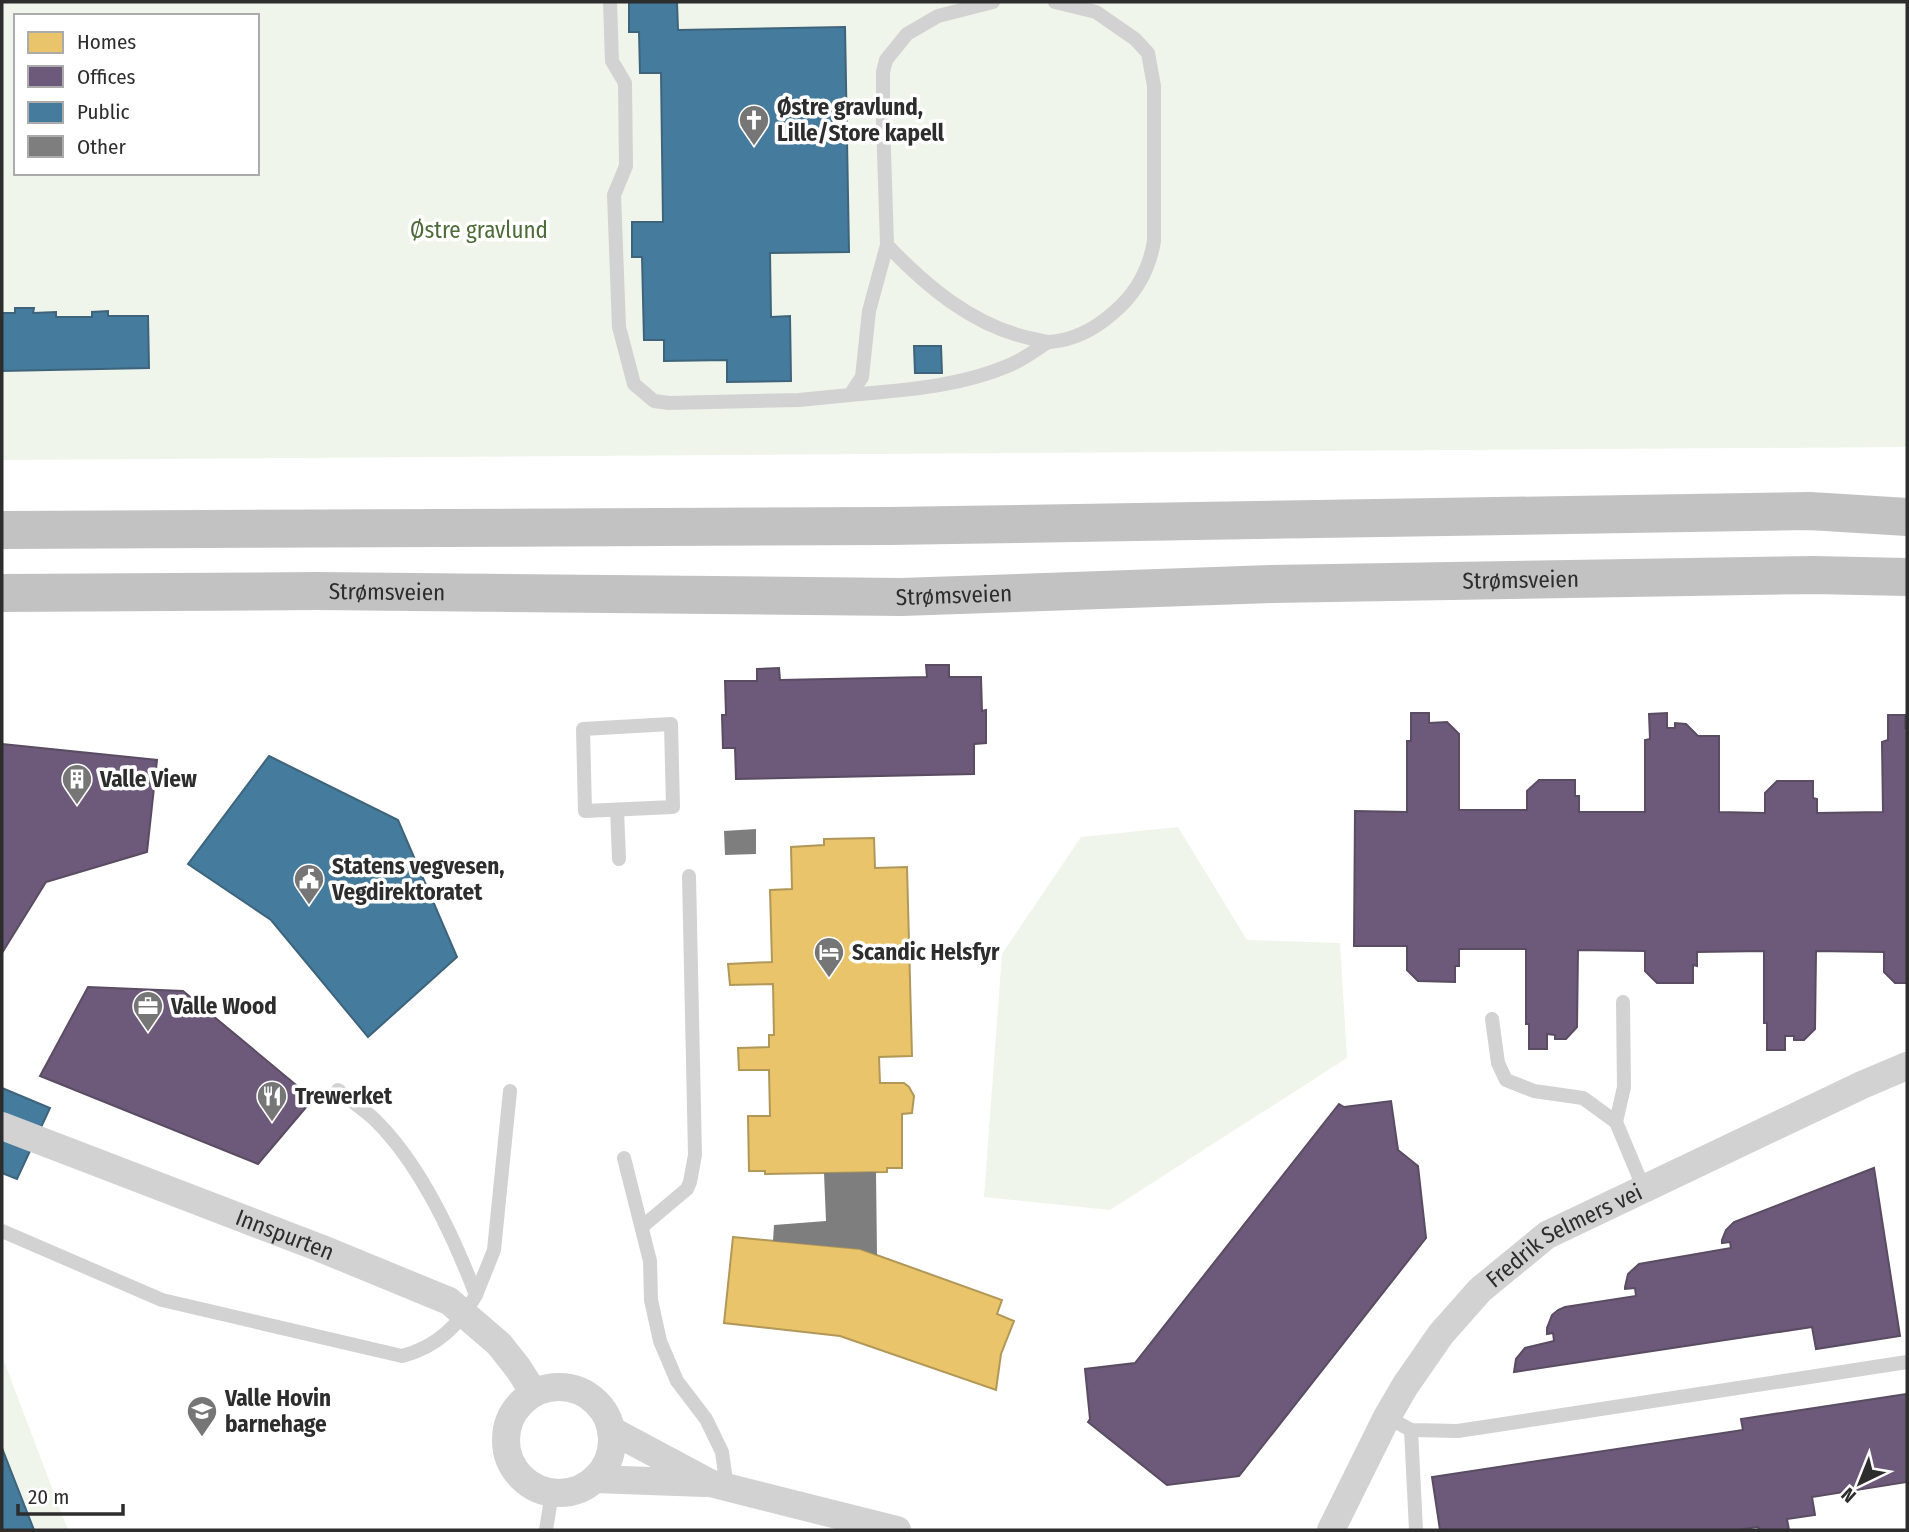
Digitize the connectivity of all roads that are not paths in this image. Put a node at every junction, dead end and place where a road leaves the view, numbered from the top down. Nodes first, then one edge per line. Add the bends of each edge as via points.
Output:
1 (610, 2) edge
2 (993, 2) edge
3 (1055, 2) edge
4 (887, 245) junction
5 (1048, 342) junction
6 (850, 395) junction
7 (1907, 503) edge
8 (1810, 511) junction
9 (1907, 517) edge
10 (2, 530) edge
11 (1907, 577) edge
12 (2, 593) edge
13 (617, 810) junction
14 (619, 859) dead end
15 (689, 876) dead end
16 (1623, 1002) dead end
17 (1492, 1019) dead end
18 (1907, 1066) edge
19 (338, 1090) dead end
20 (510, 1091) dead end
21 (1616, 1122) junction
22 (2, 1126) edge
23 (624, 1158) dead end
24 (1644, 1189) junction
25 (643, 1226) junction
26 (2, 1231) edge
27 (471, 1304) junction
28 (1907, 1362) edge
29 (534, 1393) junction
30 (1399, 1424) junction
31 (611, 1430) junction
32 (595, 1479) junction
33 (719, 1486) junction
34 (552, 1493) junction
35 (546, 1530) edge
36 (897, 1530) edge
37 (1331, 1530) edge
38 (1416, 1530) edge

1 - 6 lane via 612,61 625,83 626,166 614,195 619,327 634,384 654,401 669,403
2 - 4 lane via 938,16 907,34 886,60
3 - 5 lane via 1096,12 1148,53 1154,86 1154,241 1151,262 1123,305 1097,327
4 - 5 lane via 921,280 953,303 1005,332
4 - 6 lane via 869,311 862,377
5 - 6 lane via 1013,364 978,377
7 - 8 highway
8 - 9 highway
8 - 10 highway via 889,526
11 - 12 highway, Strømsveien via 1285,583 901,597
13 - 13 lane via 673,807 671,724 583,729 585,811
13 - 14 lane
15 - 25 lane via 695,1155 687,1189
16 - 21 lane via 1624,1087
17 - 21 lane via 1498,1063 1506,1080 1534,1091 1583,1098
18 - 24 street, Fredrik Selmers vei
19 - 27 lane via 373,1118 403,1153 430,1196 457,1250
20 - 27 lane via 494,1250
21 - 24 lane
22 - 27 street, Innspurten via 449,1301
23 - 25 lane
24 - 30 street, Fredrik Selmers vei via 1547,1235 1480,1290 1405,1385
25 - 33 lane via 660,1341 677,1381 706,1419 722,1452
26 - 27 lane via 162,1300 402,1356 439,1340
27 - 29 street, Innspurten
28 - 30 lane via 1458,1431
29 - 31 street via 555,1387 585,1393 603,1410
29 - 34 street via 517,1407 506,1443 517,1474
30 - 37 street, Fredrik Selmers vei
30 - 38 lane
31 - 32 street via 612,1451
31 - 33 street
32 - 33 street
32 - 34 street via 575,1491
33 - 36 street
34 - 35 lane

